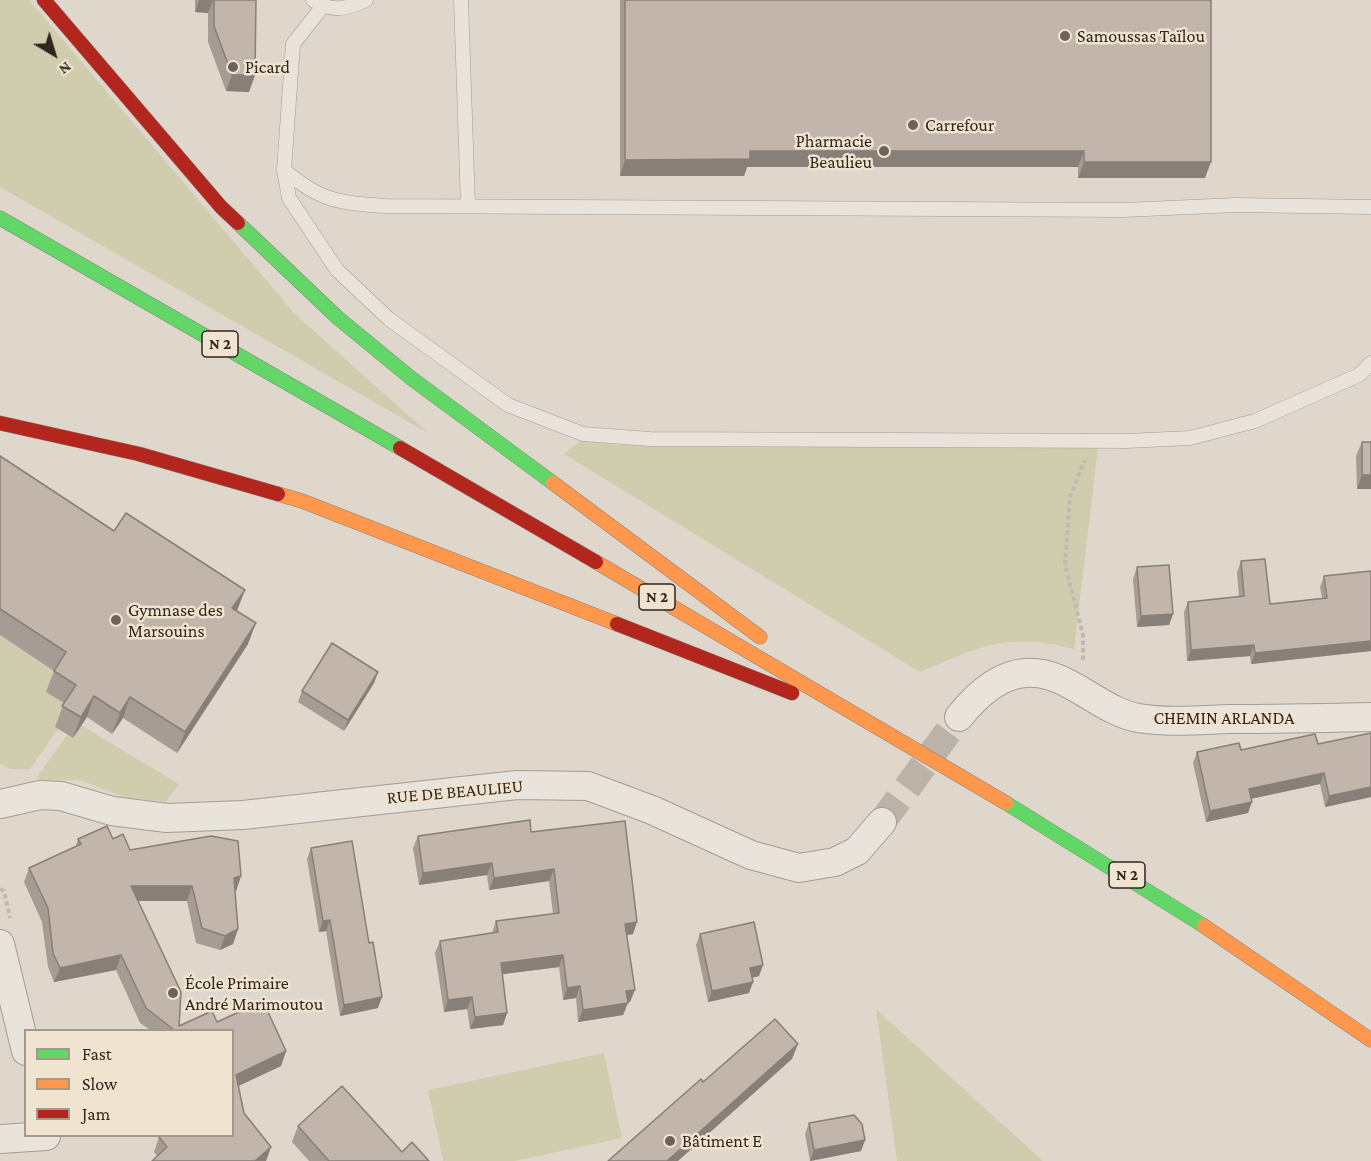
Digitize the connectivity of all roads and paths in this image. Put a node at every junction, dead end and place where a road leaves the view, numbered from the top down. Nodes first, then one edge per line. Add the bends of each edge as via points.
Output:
1 (44, 0) edge
2 (366, 0) edge
3 (461, 0) edge
4 (318, 3) edge
5 (284, 170) junction
6 (468, 206) junction
7 (1371, 207) edge
8 (0, 218) edge
9 (1371, 363) edge
10 (0, 423) edge
11 (1093, 441) junction
12 (1084, 694) junction
13 (959, 717) tunnel mouth
14 (1371, 717) edge
15 (874, 724) junction
16 (0, 804) edge
17 (882, 822) tunnel mouth
18 (0, 944) edge
19 (1371, 1040) edge
20 (24, 1043) edge
21 (31, 1137) edge
22 (46, 1137) edge
23 (0, 1139) edge
24 (51, 1161) edge

1 - 15 highway via 222,207 338,318 411,378
2 - 4 lane via 347,9
3 - 6 lane
4 - 5 lane via 293,44
5 - 6 lane via 306,189 332,200 386,206
5 - 11 lane via 289,198 306,227 338,270 389,319 508,405 583,435 651,439
6 - 7 lane via 1113,210 1236,205
8 - 15 highway, N 2
9 - 11 lane via 1359,375 1255,421 1190,438
10 - 15 highway via 139,454 302,501
11 - 12 path via 1070,496 1065,565 1083,634
12 - 13 street, CHEMIN ARLANDA via 1053,676 1025,673 998,681 976,696
12 - 14 street, CHEMIN ARLANDA via 1104,706 1137,717
15 - 19 highway, N 2 via 1148,887
16 - 17 street, RUE DE BEAULIEU via 40,795 62,796 112,811 167,818 243,815 516,785 588,786 751,855 799,868 834,862 857,851
18 - 20 street
21 - 23 street
22 - 24 street

